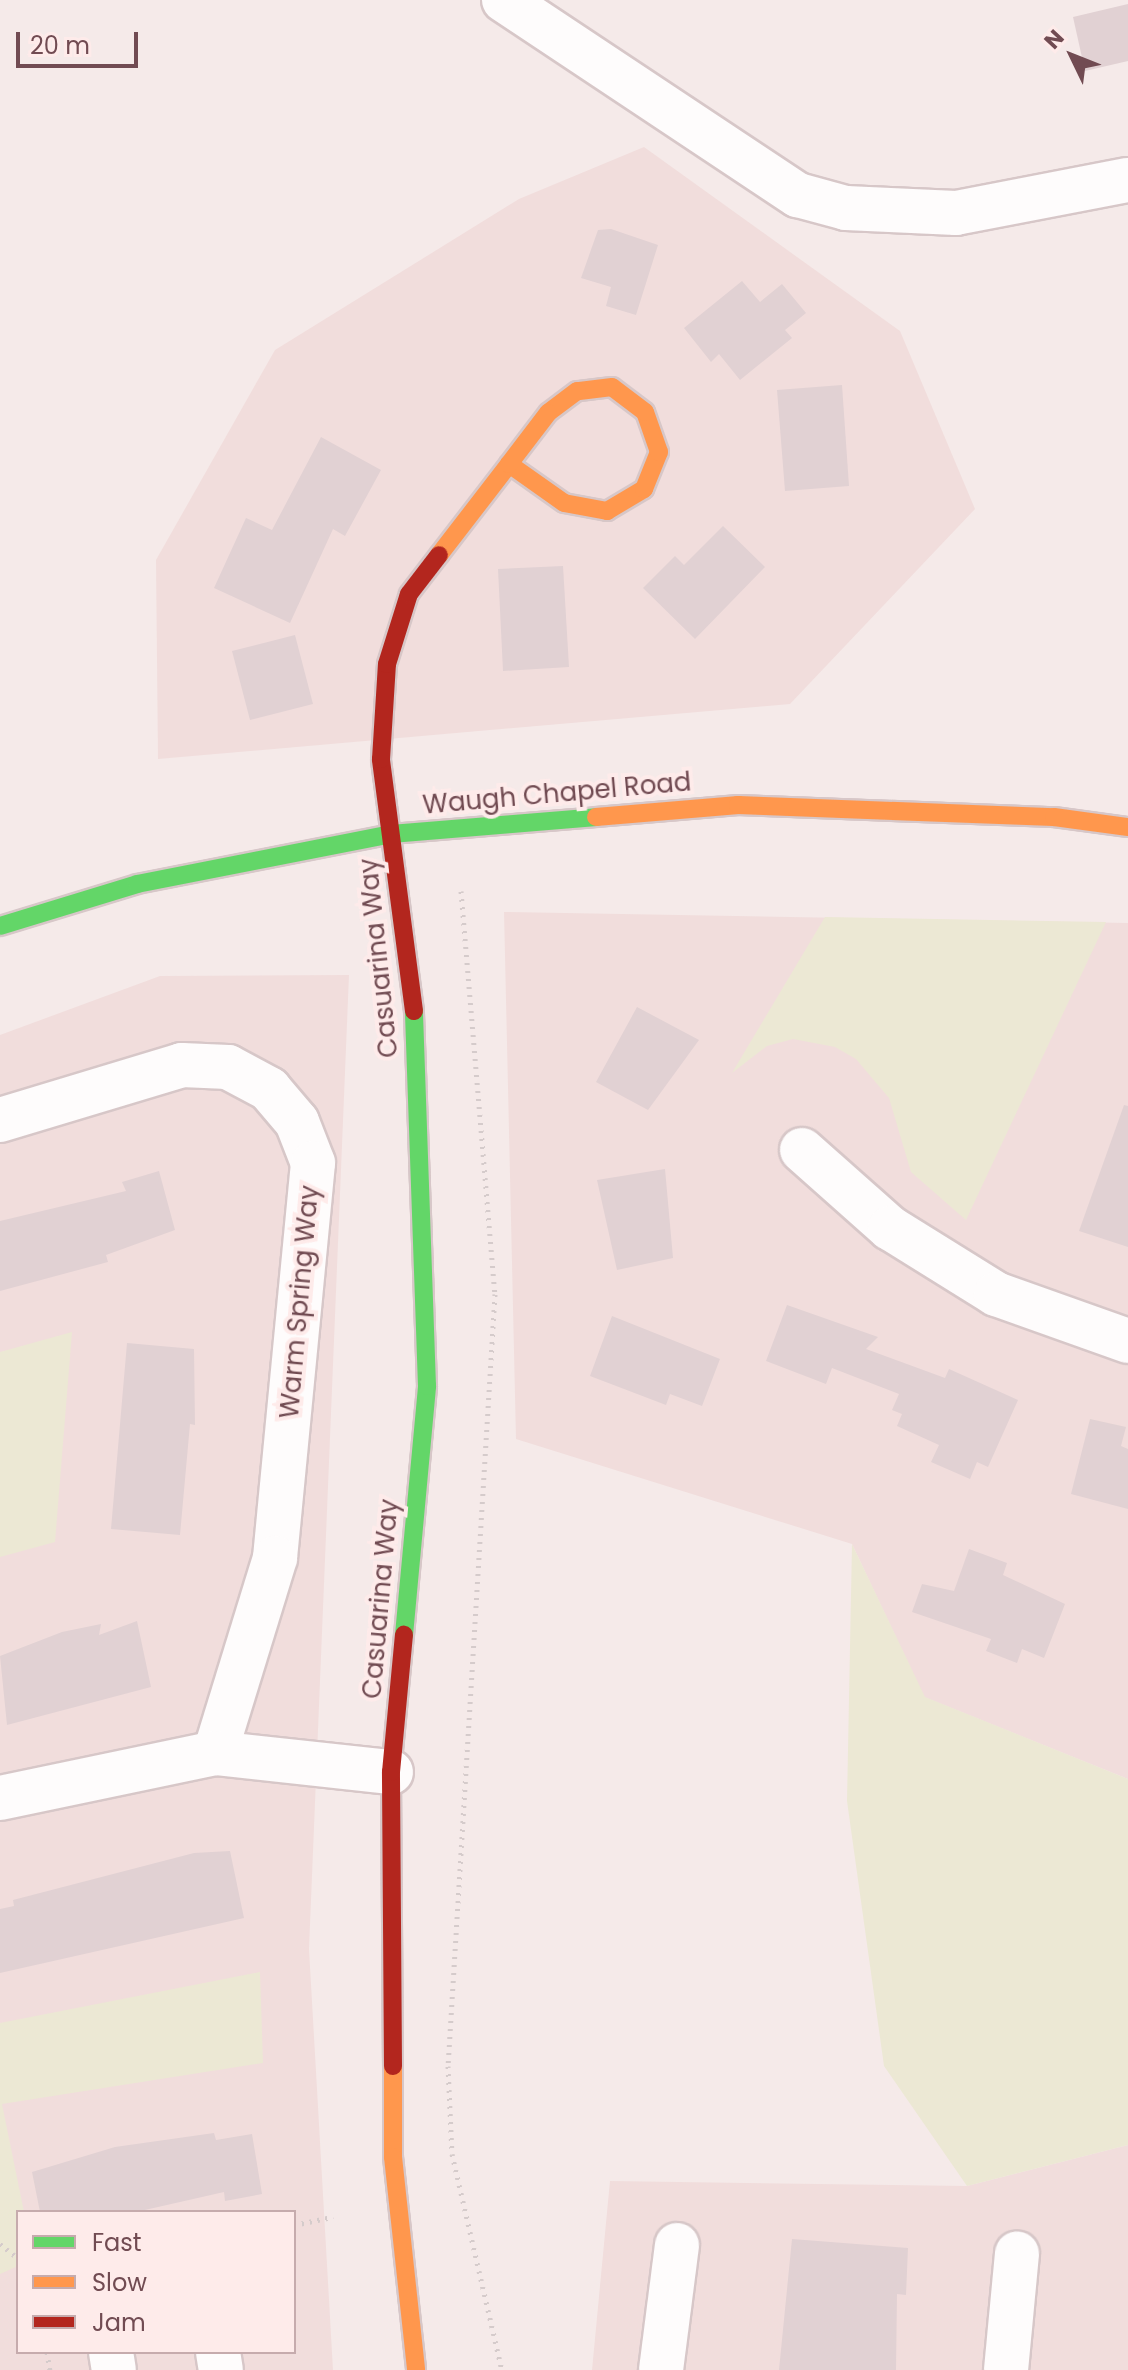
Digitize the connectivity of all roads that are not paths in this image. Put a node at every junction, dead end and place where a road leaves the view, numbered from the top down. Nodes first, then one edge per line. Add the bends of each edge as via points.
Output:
1 (504, 0) edge
2 (1128, 180) edge
3 (509, 464) junction
4 (1128, 827) edge
5 (391, 834) junction
6 (0, 926) edge
7 (0, 1120) edge
8 (802, 1150) dead end
9 (1128, 1341) edge
10 (215, 1753) junction
11 (391, 1772) junction
12 (0, 1798) edge
13 (677, 2245) dead end
14 (1017, 2254) dead end
15 (416, 2370) edge
16 (661, 2370) edge
17 (1006, 2370) edge

1 - 2 street via 798,195 846,208 956,213
3 - 3 street via 564,503 607,511 644,489 659,452 645,412 612,387 577,391 548,413
3 - 5 street, Casuarina Way via 409,594 387,664 381,741
4 - 5 street, Waugh Chapel Road via 1054,817 738,805
5 - 6 street, Waugh Chapel Road via 137,884
5 - 11 street, Casuarina Way via 416,1026 427,1386
7 - 10 street, Warm Spring Way via 182,1065 228,1067 269,1089 297,1122 313,1163 275,1558
8 - 9 street via 890,1228 996,1294
10 - 11 street
10 - 12 street
11 - 15 street, Casuarina Way via 393,2157
13 - 16 street
14 - 17 street

